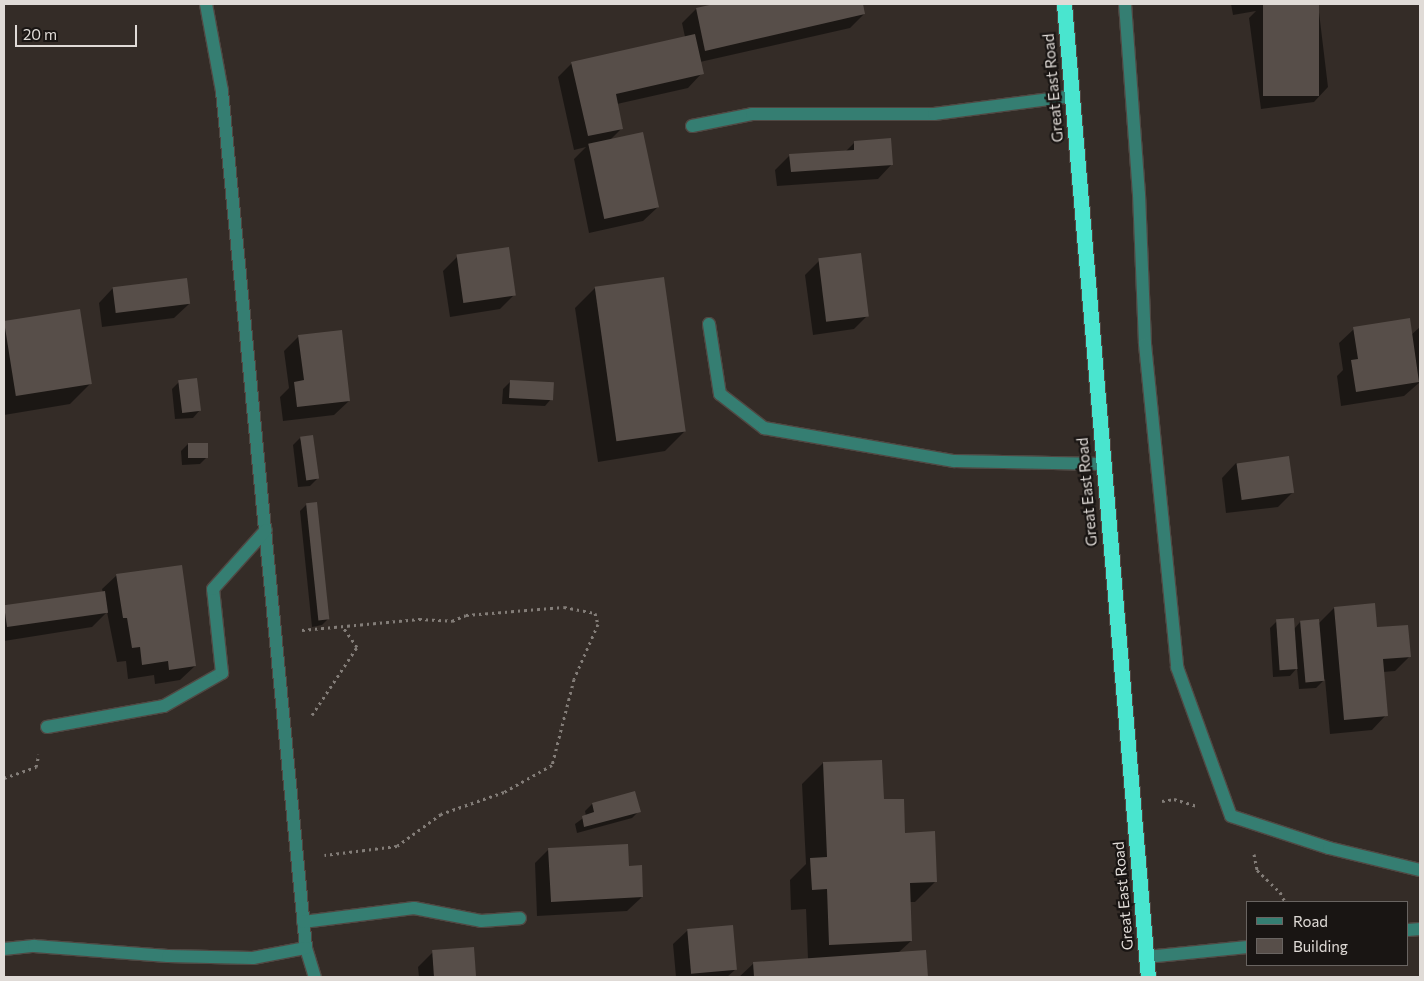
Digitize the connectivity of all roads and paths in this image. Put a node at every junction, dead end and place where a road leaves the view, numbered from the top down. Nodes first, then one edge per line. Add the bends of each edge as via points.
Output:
1 (206, 4) edge
2 (1064, 4) edge
3 (1125, 4) edge
4 (1072, 96) junction
5 (692, 126) dead end
6 (709, 324) dead end
7 (1102, 464) junction
8 (266, 530) junction
9 (342, 626) junction
10 (276, 631) junction
11 (311, 716) dead end
12 (47, 727) joint
13 (4, 778) edge
14 (1132, 803) junction
15 (1231, 816) junction
16 (1248, 821) junction
17 (297, 859) junction
18 (1420, 870) edge
19 (1284, 901) edge
20 (520, 918) dead end
21 (303, 922) junction
22 (1246, 947) edge
23 (306, 948) junction
24 (4, 949) edge
25 (1146, 957) junction
26 (315, 977) edge
27 (1148, 977) edge

1 - 8 street via 222,91
2 - 4 highway, Great East Road
3 - 15 street via 1139,194 1145,344 1177,667
4 - 5 street via 934,114 752,114
4 - 7 highway, Great East Road
6 - 7 street via 720,394 764,428 954,461
7 - 14 highway, Great East Road
8 - 10 street
8 - 12 street via 213,589 222,673 164,706
9 - 10 path
9 - 11 path via 357,647
9 - 17 path via 419,619 452,621 466,615 564,607 595,614 598,624 574,679 552,765 504,792 441,814 396,846
10 - 17 street
12 - 13 path via 36,767
14 - 15 path via 1174,800
14 - 25 highway, Great East Road
15 - 16 street
16 - 18 street via 1328,848
16 - 19 path via 1257,870 1280,892
17 - 21 street
20 - 21 street via 481,921 414,908
21 - 23 street
22 - 25 street
23 - 24 street via 253,958 168,956 34,946
23 - 26 street
25 - 27 highway, Great East Road

